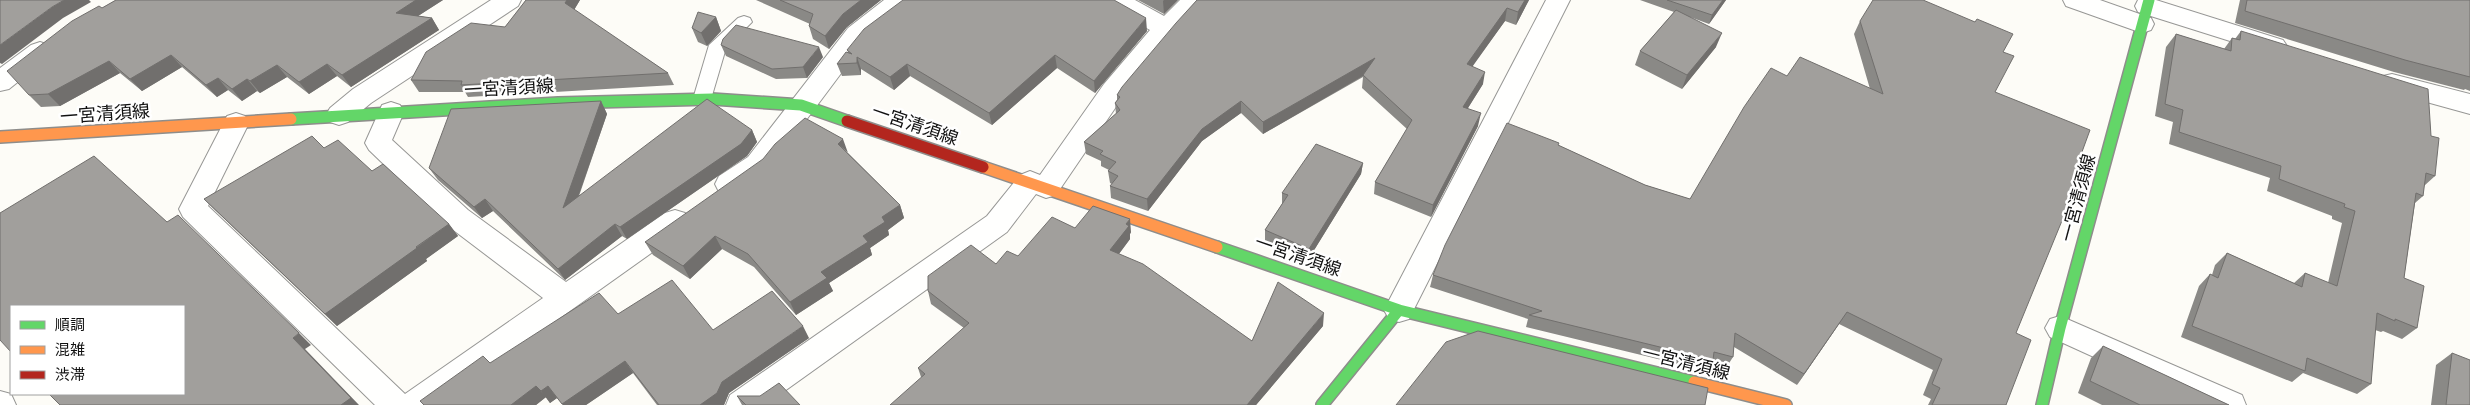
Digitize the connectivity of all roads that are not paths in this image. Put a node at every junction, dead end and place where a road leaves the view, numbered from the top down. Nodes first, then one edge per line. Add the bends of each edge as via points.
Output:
1 (508, 0) edge
2 (900, 0) edge
3 (1116, 0) edge
4 (1195, 0) edge
5 (1558, 0) edge
6 (2074, 0) edge
7 (2146, 10) edge
8 (744, 22) dead end
9 (1166, 28) junction
10 (59, 37) edge
11 (2298, 54) edge
12 (2373, 77) edge
13 (0, 82) edge
14 (702, 99) junction
15 (2470, 104) edge
16 (801, 105) junction
17 (391, 112) junction
18 (339, 115) junction
19 (236, 123) junction
20 (0, 137) edge
21 (1038, 184) junction
22 (565, 298) junction
23 (1399, 310) junction
24 (2060, 328) junction
25 (396, 405) edge
26 (414, 405) edge
27 (741, 405) edge
28 (1322, 405) edge
29 (1786, 405) edge
30 (2042, 405) edge
31 (2231, 405) edge

1 - 18 street via 362,96
2 - 16 street via 857,34
3 - 9 street
4 - 9 street
5 - 23 street
6 - 7 street
7 - 11 street
7 - 24 main road, 一宮清須線
8 - 14 lane via 718,45
9 - 21 street
10 - 13 street
12 - 15 street
14 - 16 main road, 一宮清須線
14 - 17 main road, 一宮清須線 via 558,102
16 - 21 main road, 一宮清須線
16 - 22 street via 758,164
17 - 18 main road, 一宮清須線
17 - 22 street via 378,143 458,218
18 - 19 main road, 一宮清須線
19 - 20 main road, 一宮清須線
19 - 25 street via 193,209
21 - 23 main road, 一宮清須線
21 - 27 street via 997,224
22 - 26 street
23 - 28 main road
23 - 29 main road, 一宮清須線
24 - 30 main road, 一宮清須線
24 - 31 street

